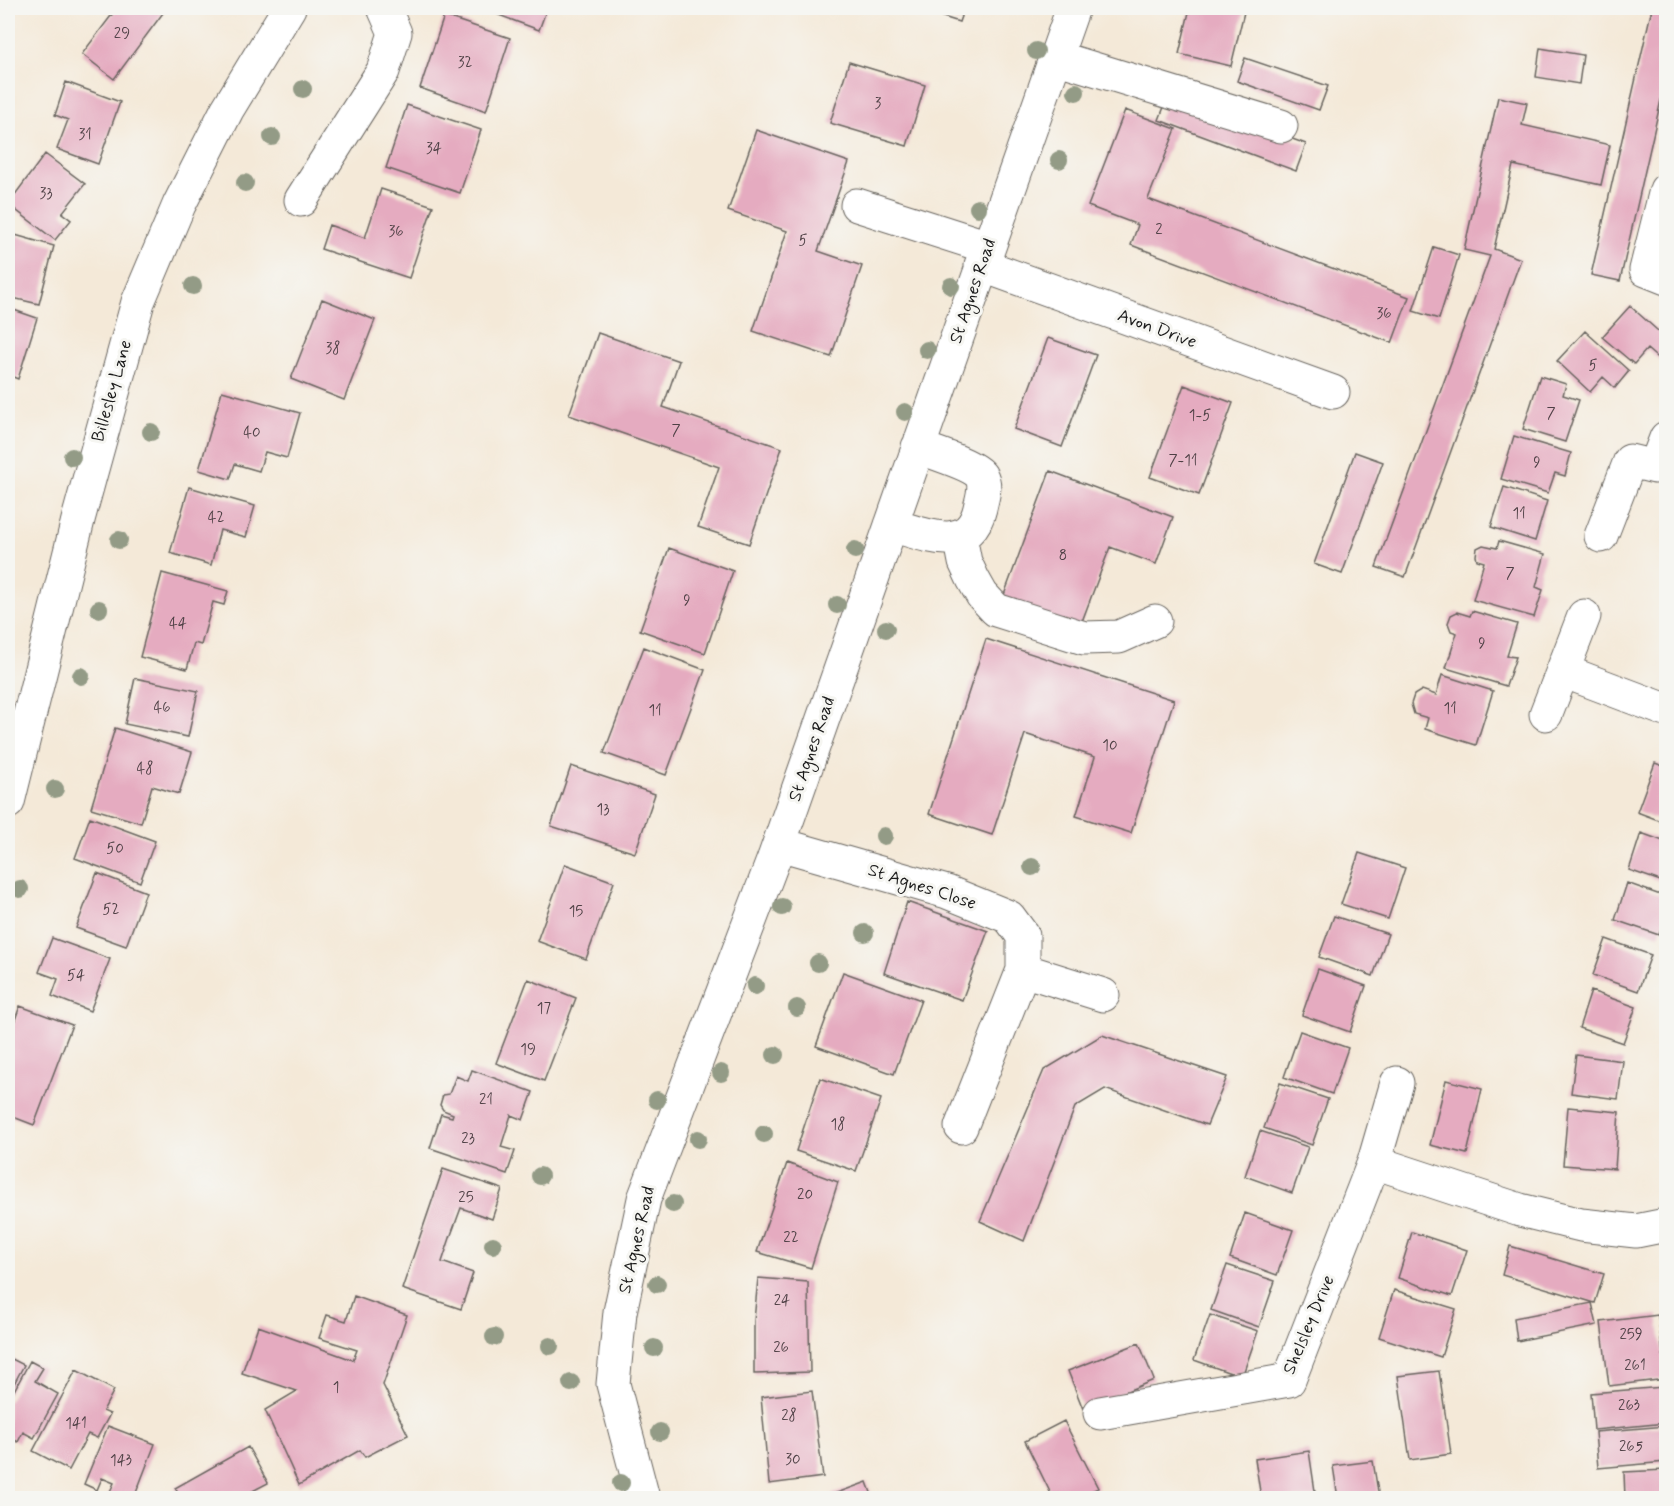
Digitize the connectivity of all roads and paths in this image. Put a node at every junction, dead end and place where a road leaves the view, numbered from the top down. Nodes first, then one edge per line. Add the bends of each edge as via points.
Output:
1 (289, 8) edge
2 (384, 8) edge
3 (1073, 8) edge
4 (1055, 57) junction
5 (1281, 126) dead end
6 (1666, 190) edge
7 (301, 200) dead end
8 (857, 205) dead end
9 (985, 256) junction
10 (1666, 278) edge
11 (1333, 392) dead end
12 (918, 447) junction
13 (1663, 459) edge
14 (891, 525) junction
15 (960, 536) junction
16 (1600, 536) dead end
17 (1584, 616) dead end
18 (1155, 621) dead end
19 (1563, 671) junction
20 (1666, 710) edge
21 (1546, 714) dead end
22 (8, 802) edge
23 (779, 844) junction
24 (1023, 970) junction
25 (1103, 995) dead end
26 (1397, 1083) dead end
27 (961, 1127) dead end
28 (1374, 1162) junction
29 (1666, 1225) edge
30 (1100, 1413) dead end
31 (643, 1498) edge

1 - 22 street, Billesley Lane via 227,110 179,205 138,302 79,516
2 - 7 street via 395,33 383,71
3 - 4 street, St Agnes Road
4 - 5 street
4 - 9 street, St Agnes Road
6 - 10 street via 1646,270
8 - 9 street, Avon Drive
9 - 11 street, Avon Drive
9 - 12 street, St Agnes Road
12 - 14 street, St Agnes Road
12 - 15 street via 981,475 984,487 978,517
13 - 16 street via 1630,461
14 - 15 street via 944,539
14 - 23 street, St Agnes Road
15 - 18 street via 973,579 996,610 1084,638 1119,637
17 - 19 street
19 - 20 street
19 - 21 street
23 - 24 street, St Agnes Close via 946,892 1009,917 1023,936
23 - 31 street, St Agnes Road via 644,1199 620,1312 613,1384
24 - 25 street
24 - 27 street, St Agnes Close
26 - 28 street, Shelsley Drive
28 - 29 street via 1520,1210 1581,1225 1636,1231
28 - 30 street, Shelsley Drive via 1290,1380

